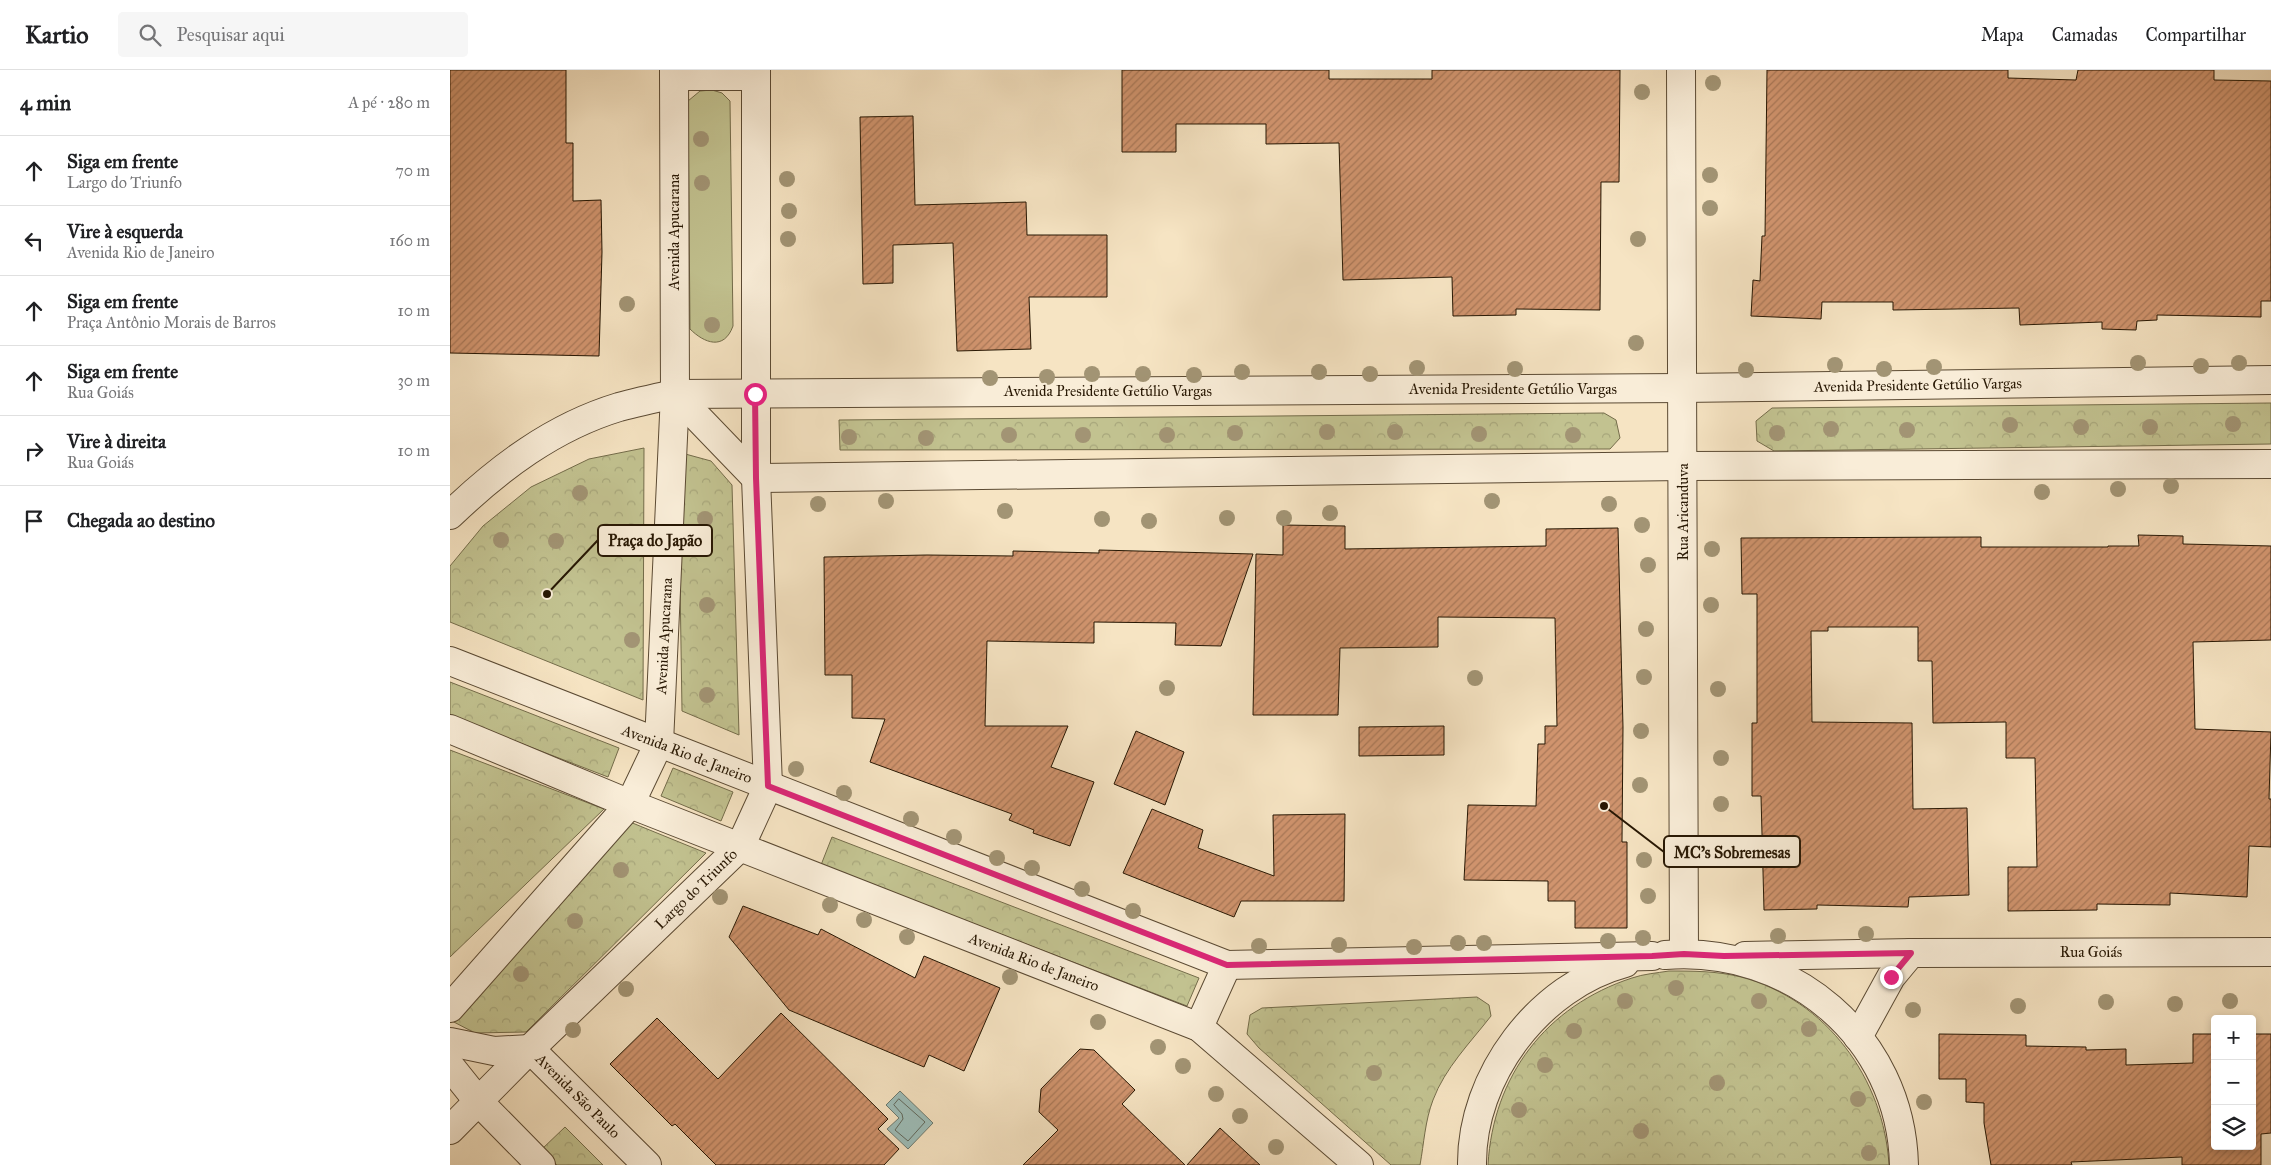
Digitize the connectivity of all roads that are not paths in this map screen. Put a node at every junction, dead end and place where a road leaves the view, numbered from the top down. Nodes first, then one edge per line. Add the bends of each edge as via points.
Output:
1 (1682, 70) edge
2 (674, 73) edge
3 (756, 73) edge
4 (2271, 380) edge
5 (1682, 388) junction
6 (675, 394) junction
7 (755, 394) junction
8 (2271, 464) edge
9 (1683, 466) junction
10 (756, 478) junction
11 (450, 515) edge
12 (450, 661) edge
13 (450, 729) edge
14 (659, 743) junction
15 (768, 786) junction
16 (630, 804) junction
17 (740, 847) junction
18 (2271, 952) edge
19 (1911, 953) junction
20 (1684, 954) junction
21 (1652, 956) junction
22 (1724, 956) junction
23 (1227, 965) junction
24 (450, 1008) edge
25 (1200, 1028) junction
26 (1858, 1036) junction
27 (450, 1042) edge
28 (530, 1049) junction
29 (450, 1066) edge
30 (478, 1102) junction
31 (450, 1130) edge
32 (541, 1165) edge
33 (647, 1165) edge
34 (1358, 1165) edge
35 (1472, 1165) edge
36 (1904, 1165) edge

1 - 5 street, Rua Aricanduva
2 - 3 street
2 - 6 street, Avenida Apucarana
3 - 7 street
4 - 5 street, Avenida Presidente Getúlio Vargas
5 - 7 street, Avenida Presidente Getúlio Vargas
5 - 9 street, Rua Aricanduva
6 - 7 street
6 - 10 street
6 - 11 street via 619,407 551,437 492,476
6 - 14 street, Avenida Apucarana
7 - 10 street, Largo do Triunfo
8 - 9 street
9 - 10 street
9 - 20 street, Rua Aricanduva
10 - 15 street, Largo do Triunfo
12 - 14 street, Avenida Rio de Janeiro
13 - 16 street, Avenida Rio de Janeiro
14 - 15 street, Avenida Rio de Janeiro
14 - 16 street, Avenida Apucarana
15 - 17 street, Largo do Triunfo
15 - 23 street, Avenida Rio de Janeiro
16 - 17 street, Avenida Rio de Janeiro
16 - 24 street, Avenida Apucarana
17 - 25 street, Avenida Rio de Janeiro
17 - 28 street, Largo do Triunfo
18 - 19 street, Rua Goiás
19 - 22 street, Rua Goiás
19 - 26 street via 1891,977
20 - 21 street
20 - 22 street
21 - 23 street, Avenida Rio de Janeiro
21 - 35 street via 1590,977 1563,993 1522,1032 1498,1064 1485,1093 1476,1125
22 - 26 street via 1763,967 1798,984 1831,1007
23 - 25 street
25 - 34 street, Avenida Rio de Janeiro
26 - 36 street via 1881,1070 1896,1107 1904,1146
27 - 28 street via 494,1051
28 - 30 street
28 - 33 street, Avenida São Paulo
29 - 30 street
30 - 31 street
30 - 32 street

